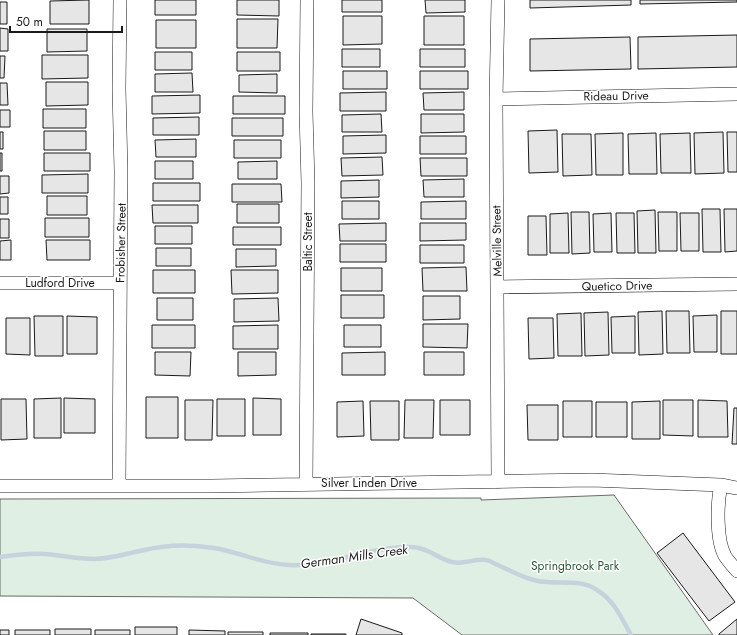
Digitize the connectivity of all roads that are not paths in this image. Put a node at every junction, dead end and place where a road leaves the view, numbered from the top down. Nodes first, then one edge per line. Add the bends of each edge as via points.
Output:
1 (120, 0) edge
2 (306, 0) edge
3 (498, 0) edge
4 (737, 94) edge
5 (496, 99) junction
6 (0, 283) edge
7 (120, 283) junction
8 (737, 284) edge
9 (498, 287) junction
10 (498, 482) junction
11 (306, 484) junction
12 (721, 485) junction
13 (0, 486) edge
14 (119, 486) junction
15 (737, 488) edge
16 (737, 570) edge

1 - 7 street, Frobisher Street
2 - 11 street, Baltic Street
3 - 5 street, Melville Street
4 - 5 street, Rideau Drive
5 - 9 street, Melville Street
6 - 7 street, Ludford Drive
7 - 14 street, Frobisher Street
8 - 9 street, Quetico Drive
9 - 10 street, Melville Street
10 - 11 street, Silver Linden Drive
10 - 12 street, Silver Linden Drive via 592,480
11 - 14 street, Silver Linden Drive
12 - 15 street, Silver Linden Drive
12 - 16 street via 718,510 721,544 725,557
13 - 14 street, Silver Linden Drive

